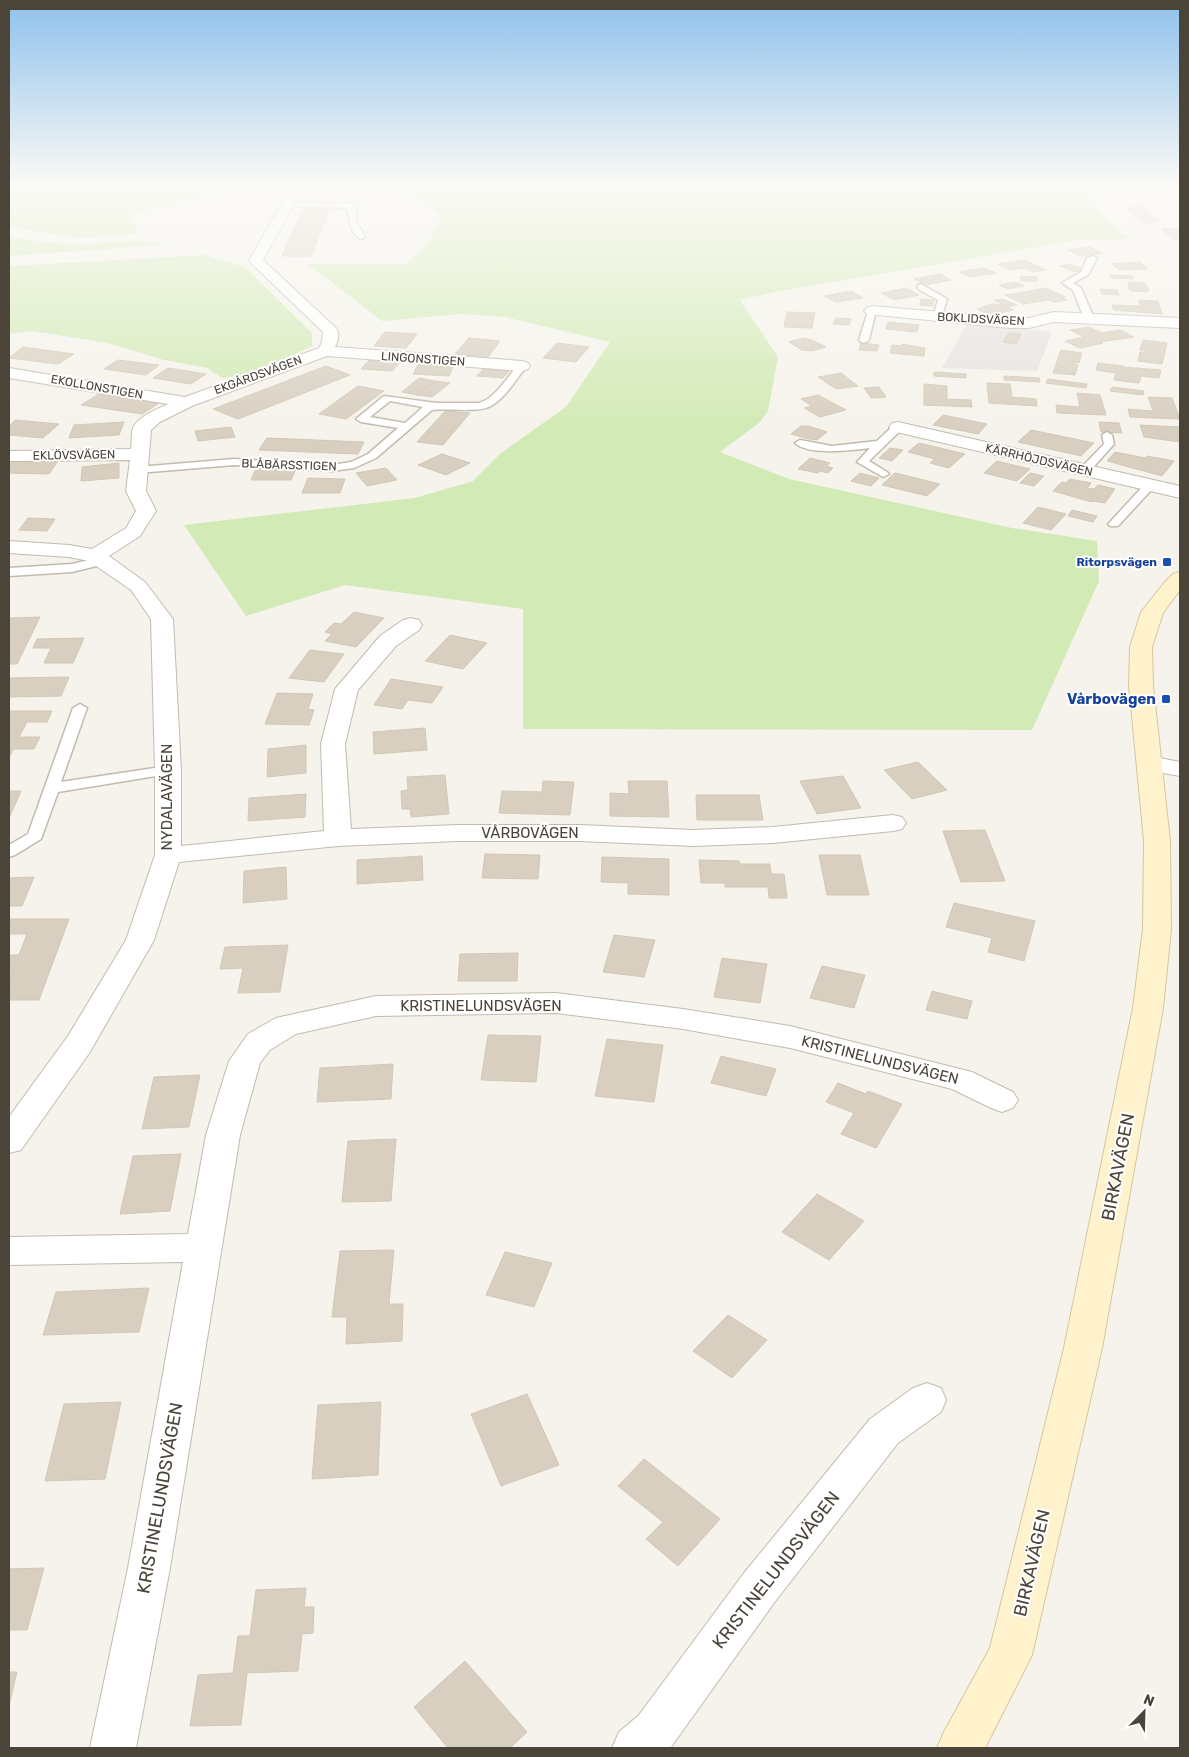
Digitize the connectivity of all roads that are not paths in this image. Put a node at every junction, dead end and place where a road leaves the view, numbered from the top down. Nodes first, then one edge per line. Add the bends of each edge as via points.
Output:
1 (262, 266) edge
2 (1088, 266) edge
3 (922, 287) dead end
4 (872, 311) joint
5 (938, 317) junction
6 (1089, 318) junction
7 (1180, 322) edge
8 (864, 340) dead end
9 (324, 351) junction
10 (522, 366) joint
11 (9, 373) edge
12 (186, 402) junction
13 (435, 406) junction
14 (406, 426) junction
15 (898, 427) joint
16 (1107, 434) dead end
17 (800, 443) dead end
18 (880, 444) junction
19 (9, 456) edge
20 (139, 462) junction
21 (1085, 470) junction
22 (883, 474) dead end
23 (1150, 485) junction
24 (1180, 492) edge
25 (1114, 524) dead end
26 (9, 547) edge
27 (98, 558) junction
28 (9, 572) edge
29 (1180, 578) edge
30 (411, 625) dead end
31 (80, 708) dead end
32 (1165, 767) edge
33 (168, 770) junction
34 (52, 788) junction
35 (893, 823) dead end
36 (338, 838) junction
37 (9, 852) edge
38 (168, 855) junction
39 (1002, 1100) dead end
40 (9, 1141) edge
41 (204, 1248) junction
42 (9, 1251) edge
43 (926, 1400) dead end
44 (113, 1748) edge
45 (634, 1748) edge
46 (960, 1748) edge

1 - 9 street via 331,331 330,342
2 - 6 lane via 1085,273 1066,283 1077,288
3 - 5 lane via 943,299
4 - 5 street, BOKLIDSVÄGEN
4 - 8 lane
5 - 6 street, BOKLIDSVÄGEN via 1010,323 1029,323 1054,317
6 - 7 street, BOKLIDSVÄGEN
9 - 10 street, LINGONSTIGEN
9 - 12 street, EKGÅRDSVÄGEN
10 - 13 lane via 487,404
11 - 12 street, EKOLLONSTIGEN
12 - 20 street, EKGÅRDSVÄGEN via 154,418 142,428
13 - 14 lane, BLÅBÄRSSTIGEN
13 - 14 lane via 388,398 361,419
14 - 20 lane, BLÅBÄRSSTIGEN via 364,461 344,467
15 - 18 lane
15 - 21 street, KÄRRHÖJDSVÄGEN
16 - 21 lane via 1109,444
17 - 18 lane via 832,449
18 - 22 lane via 862,462
19 - 20 street, EKLÖVSVÄGEN
20 - 27 street, EKGÅRDSVÄGEN via 136,491 146,512 133,532
21 - 23 street, KÄRRHÖJDSVÄGEN
23 - 24 street, KÄRRHÖJDSVÄGEN
23 - 25 lane
26 - 27 street, NYDALAVÄGEN via 69,551
27 - 28 lane via 72,568
27 - 33 street, NYDALAVÄGEN via 138,586 162,619
29 - 32 street, BIRKAVÄGEN via 1152,612 1141,647 1141,684
30 - 36 street via 388,641 347,689 333,744
31 - 34 lane
32 - 46 street, BIRKAVÄGEN via 1157,841 1156,928 1148,1008 1083,1348 1010,1655
33 - 34 lane
33 - 38 street, NYDALAVÄGEN
34 - 37 lane via 35,836
35 - 36 street, VÅRBOVÄGEN via 773,835 693,838 580,833 458,833
36 - 38 street, VÅRBOVÄGEN
38 - 40 street, NYDALAVÄGEN via 140,940 79,1044
39 - 41 street, KRISTINELUNDSVÄGEN via 961,1080 790,1037 683,1019 556,1003 376,1006 288,1025 259,1042 245,1061 223,1135
41 - 42 street
41 - 44 street, KRISTINELUNDSVÄGEN via 149,1568
43 - 45 street, KRISTINELUNDSVÄGEN via 884,1431 759,1588 655,1731

